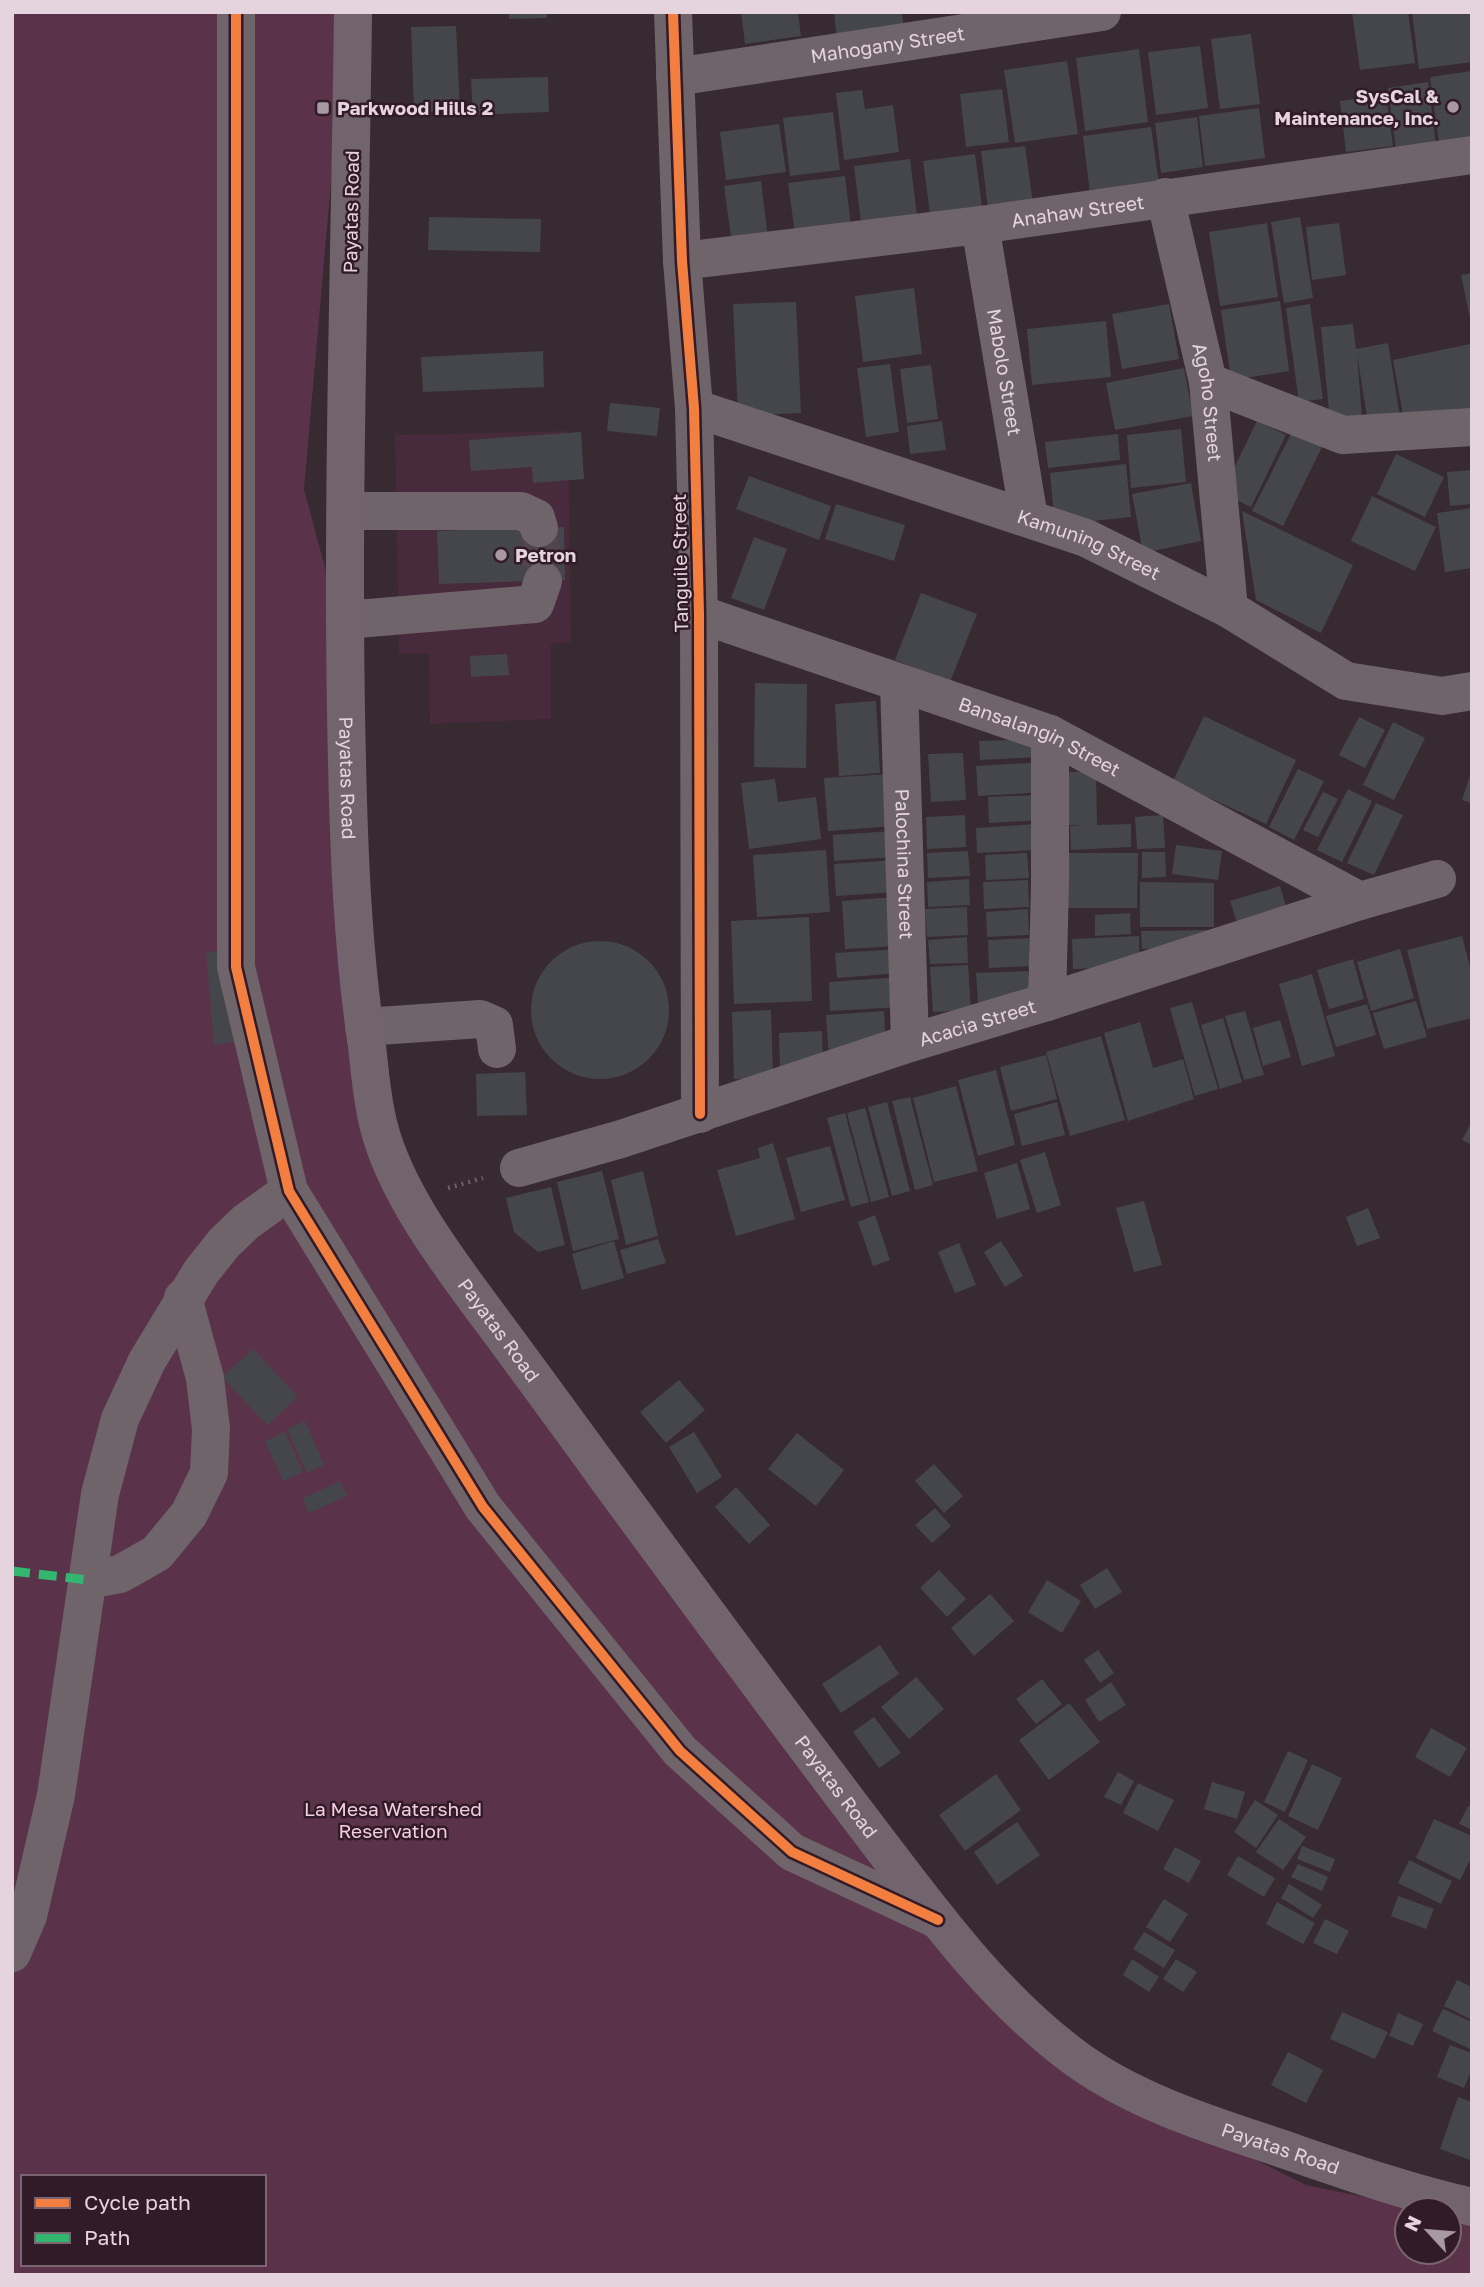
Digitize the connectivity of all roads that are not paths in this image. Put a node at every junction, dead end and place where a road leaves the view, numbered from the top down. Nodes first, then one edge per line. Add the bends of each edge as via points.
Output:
1 (236, 12) edge
2 (353, 12) edge
3 (673, 12) edge
4 (1102, 12) edge
5 (675, 77) junction
6 (1472, 155) edge
7 (1164, 197) junction
8 (980, 225) junction
9 (682, 261) junction
10 (1208, 382) junction
11 (694, 408) junction
12 (1472, 427) edge
13 (347, 511) junction
14 (1029, 518) junction
15 (539, 528) dead end
16 (543, 581) tunnel mouth
17 (1229, 609) junction
18 (699, 614) junction
19 (345, 620) junction
20 (899, 684) junction
21 (1472, 691) edge
22 (1049, 734) junction
23 (1437, 879) dead end
24 (1360, 901) junction
25 (1047, 1002) junction
26 (364, 1027) junction
27 (911, 1043) junction
28 (497, 1049) dead end
29 (700, 1114) junction
30 (519, 1168) road end
31 (289, 1191) junction
32 (183, 1298) junction
33 (88, 1580) junction
34 (938, 1920) junction
35 (12, 1953) edge
36 (1472, 2207) edge

1 - 31 street via 236,967
2 - 13 main road, Payatas Road
3 - 5 street, Tanguile Street
4 - 5 street, Mahogany Street
5 - 9 street, Tanguile Street
6 - 7 street, Anahaw Street
7 - 8 street, Anahaw Street
7 - 10 street, Agoho Street
8 - 9 street, Anahaw Street
8 - 14 street, Mabolo Street
9 - 11 street, Tanguile Street
10 - 12 street via 1343,435
10 - 17 street, Agoho Street
11 - 14 street, Kamuning Street
11 - 18 street, Tanguile Street
13 - 15 street via 521,511 536,518
13 - 19 main road, Payatas Road
14 - 17 street, Kamuning Street via 1086,538
16 - 19 street via 535,604
17 - 21 street, Kamuning Street via 1346,681 1442,696
18 - 20 street, Bansalangin Street
18 - 29 street, Tanguile Street
19 - 26 main road, Payatas Road via 349,857
20 - 22 street, Bansalangin Street
20 - 27 street, Palochina Street
22 - 24 street, Bansalangin Street
22 - 25 street
23 - 24 street, Acacia Street
24 - 25 street, Acacia Street
25 - 27 street, Acacia Street
26 - 28 street via 480,1019 494,1025
26 - 34 main road, Payatas Road via 378,1126 410,1199 499,1331
27 - 29 street, Acacia Street
29 - 30 street, Acacia Street
31 - 32 street via 224,1243
31 - 34 street via 483,1507 680,1751 792,1852
32 - 33 street via 120,1419 100,1494
32 - 33 street via 205,1378 211,1429 209,1473 189,1514 157,1553 121,1574
33 - 35 street via 56,1795 28,1916
34 - 36 main road, Payatas Road via 1046,2034 1121,2087 1240,2135 1386,2184

